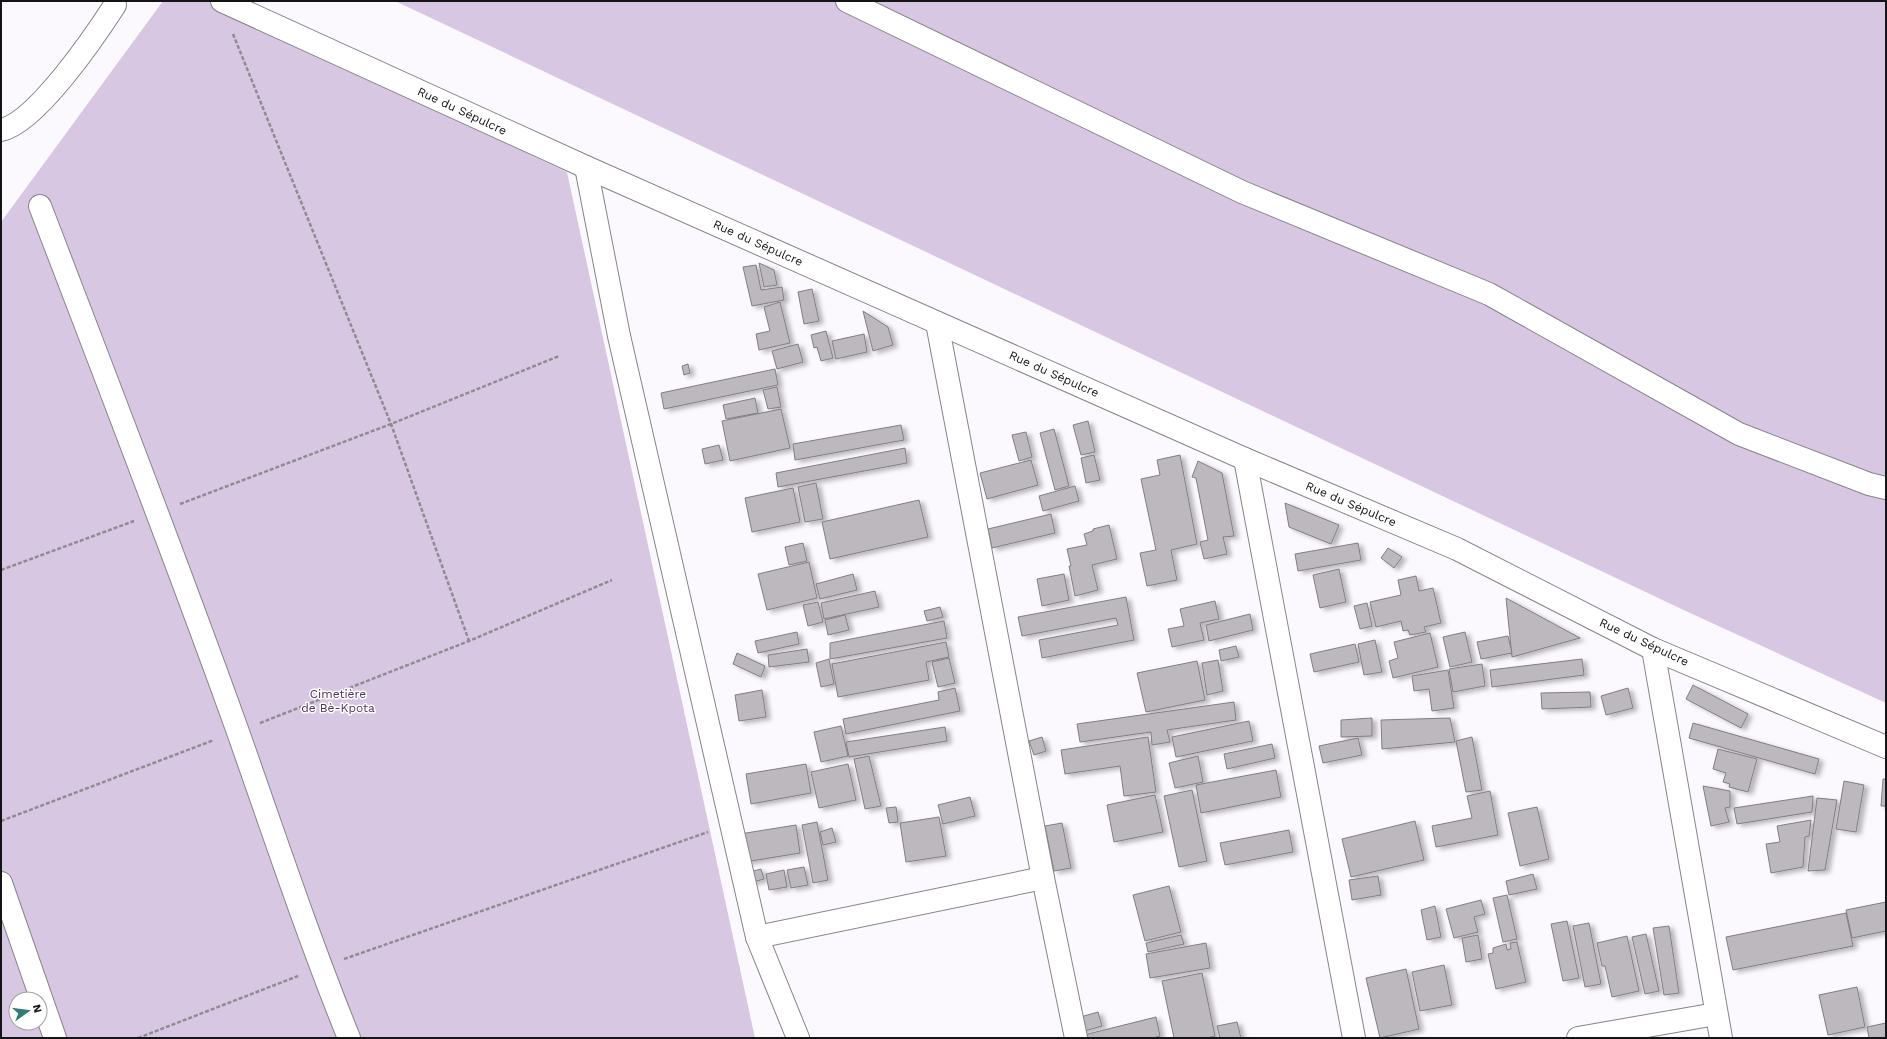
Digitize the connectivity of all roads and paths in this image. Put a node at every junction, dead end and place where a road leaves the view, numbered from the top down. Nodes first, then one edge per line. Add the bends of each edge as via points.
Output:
1 (222, 1) edge
2 (847, 1) edge
3 (115, 5) dead end
4 (232, 30) dead end
5 (1, 130) edge
6 (586, 167) junction
7 (40, 206) dead end
8 (937, 323) junction
9 (559, 356) dead end
10 (391, 424) junction
11 (1245, 459) junction
12 (1886, 488) edge
13 (157, 513) junction
14 (1, 570) edge
15 (612, 580) dead end
16 (469, 641) junction
17 (1653, 649) junction
18 (238, 732) junction
19 (1886, 747) edge
20 (1, 821) edge
21 (731, 824) junction
22 (1043, 878) junction
23 (1, 883) edge
24 (757, 936) junction
25 (320, 967) junction
26 (1716, 1014) junction
27 (55, 1038) edge
28 (138, 1038) edge
29 (349, 1038) edge
30 (798, 1038) edge
31 (1076, 1038) edge
32 (1354, 1038) edge
33 (1578, 1038) edge
34 (1721, 1038) edge

1 - 6 street, Rue du Sépulcre
2 - 12 street via 1242,192 1489,294 1739,434 1869,484
3 - 5 street via 84,52 32,112 9,128
4 - 10 path
6 - 8 street, Rue du Sépulcre
6 - 21 street via 624,359
7 - 13 street
8 - 11 street, Rue du Sépulcre
8 - 22 street
9 - 10 path
10 - 13 path
10 - 16 path
11 - 17 street, Rue du Sépulcre via 1457,548
11 - 32 street
13 - 14 path
13 - 18 street
15 - 16 path
16 - 18 path
17 - 19 street, Rue du Sépulcre
17 - 26 street
18 - 20 path
18 - 25 street
21 - 24 street
21 - 25 path
22 - 24 street
22 - 31 street
23 - 27 street
24 - 30 street
25 - 28 path
25 - 29 street
26 - 33 street
26 - 34 street

